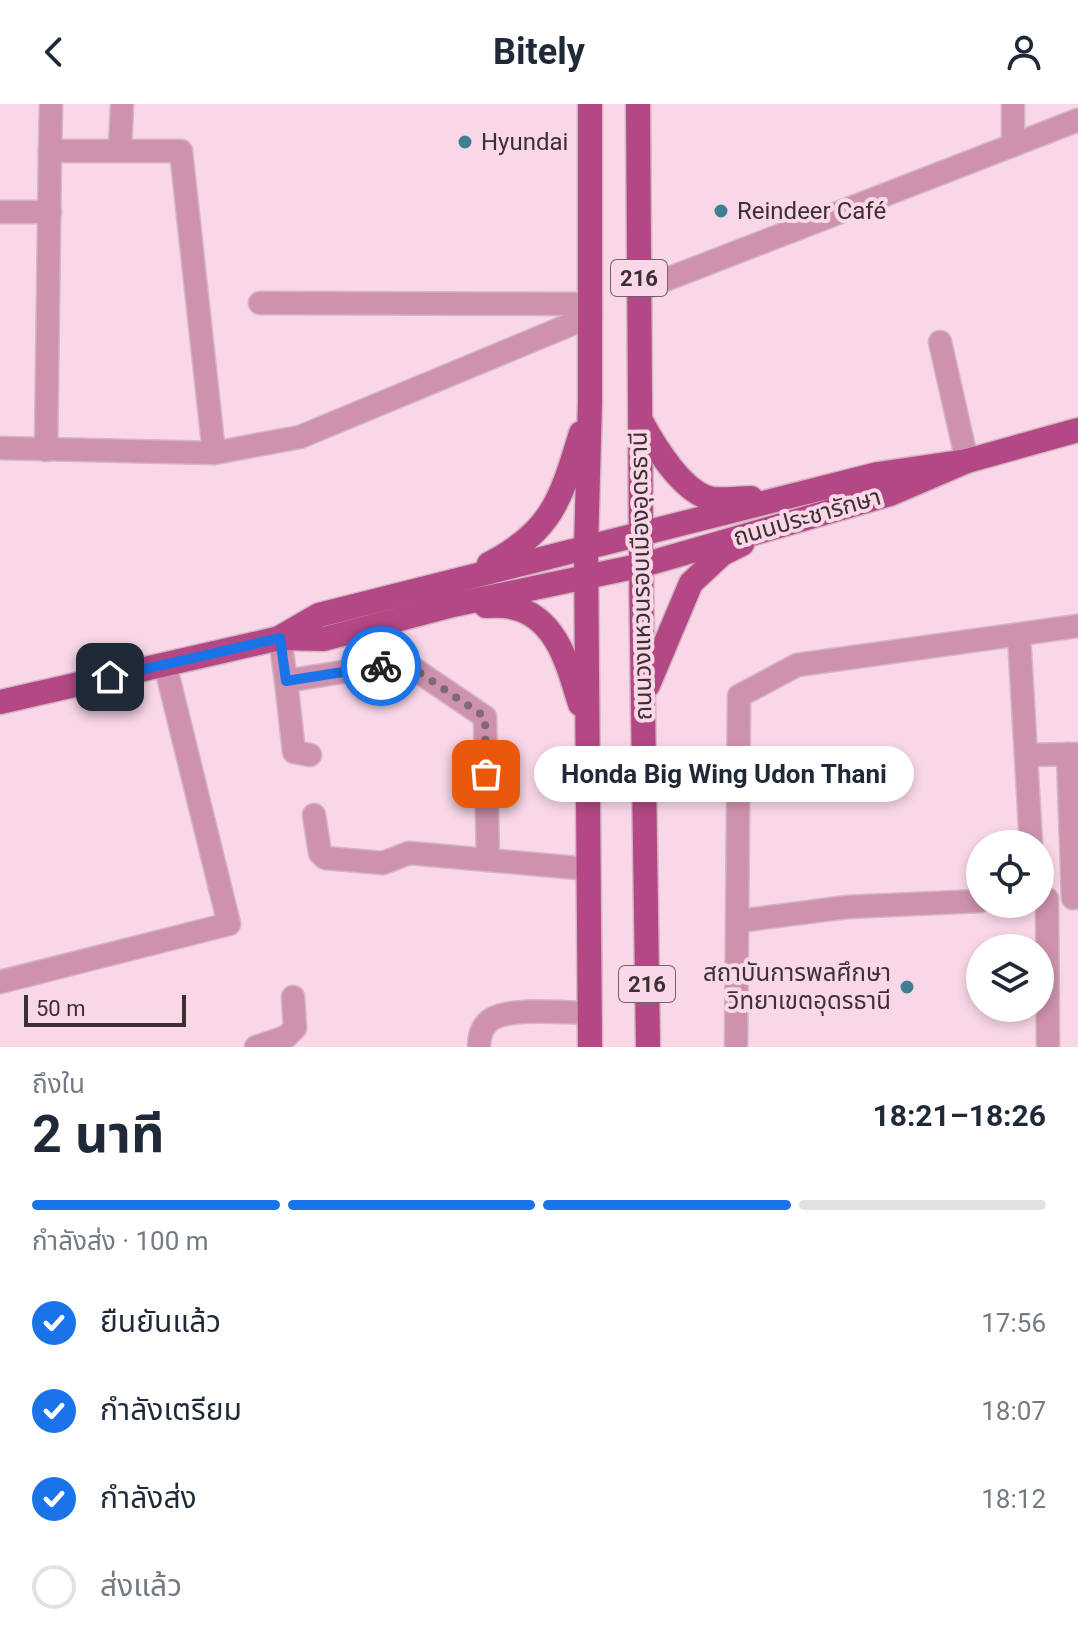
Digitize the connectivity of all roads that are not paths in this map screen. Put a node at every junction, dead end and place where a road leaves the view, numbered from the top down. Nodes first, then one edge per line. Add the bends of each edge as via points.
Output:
1 (51, 104) edge
2 (122, 104) edge
3 (590, 104) edge
4 (638, 104) edge
5 (1013, 104) edge
6 (1078, 104) edge
7 (1078, 118) edge
8 (1013, 145) junction
9 (120, 150) junction
10 (50, 151) junction
11 (0, 212) edge
12 (50, 212) junction
13 (639, 290) junction
14 (260, 303) dead end
15 (591, 310) junction
16 (940, 342) dead end
17 (590, 402) junction
18 (638, 415) junction
19 (1078, 430) edge
20 (0, 448) edge
21 (46, 450) junction
22 (214, 453) junction
23 (967, 461) junction
24 (786, 511) junction
25 (642, 534) junction
26 (586, 548) junction
27 (643, 565) junction
28 (587, 579) junction
29 (454, 594) junction
30 (1078, 626) edge
31 (1019, 635) junction
32 (280, 638) junction
33 (165, 664) junction
34 (286, 681) junction
35 (643, 696) junction
36 (0, 702) edge
37 (588, 729) junction
38 (1073, 754) edge
39 (310, 755) dead end
40 (1026, 755) junction
41 (314, 815) dead end
42 (1030, 830) edge
43 (488, 860) junction
44 (589, 869) junction
45 (1076, 898) edge
46 (1054, 899) edge
47 (966, 902) edge
48 (1044, 918) edge
49 (739, 921) junction
50 (0, 982) edge
51 (293, 997) dead end
52 (590, 1013) junction
53 (256, 1047) edge
54 (479, 1047) edge
55 (590, 1047) edge
56 (648, 1047) edge
57 (736, 1047) edge
58 (1048, 1047) edge

1 - 10 street
2 - 9 street
3 - 15 main road, ถนนวงแหวนรอบเมืองอุดรธานี / 216
4 - 13 main road, ถนนวงแหวนรอบเมืองอุดรธานี / 216
5 - 8 street
6 - 7 street
7 - 8 street
8 - 13 street
9 - 10 street
9 - 22 street via 181,151
10 - 12 street
11 - 12 street
12 - 21 street
13 - 18 main road, ถนนวงแหวนรอบเมืองอุดรธานี / 216
14 - 15 street
15 - 17 main road, ถนนวงแหวนรอบเมืองอุดรธานี / 216
15 - 22 street via 300,437
16 - 23 street
17 - 26 main road, ถนนวงแหวนรอบเมืองอุดรธานี / 216
17 - 29 main road via 562,493 539,529
18 - 24 main road via 658,452 698,493
18 - 25 main road, ถนนวงแหวนรอบเมืองอุดรธานี / 216
19 - 23 main road, ถนนประชารักษา
20 - 21 street
21 - 22 street
23 - 24 main road, ถนนประชารักษา via 890,494
24 - 25 main road, ถนนประชารักษา
24 - 27 main road, ถนนประชารักษา
24 - 35 main road via 722,554 691,583
25 - 26 main road, ถนนประชารักษา
25 - 27 main road, ถนนวงแหวนรอบเมืองอุดรธานี / 216
26 - 28 main road, ถนนวงแหวนรอบเมืองอุดรธานี / 216
26 - 29 main road, ถนนประชารักษา
27 - 28 main road, ถนนประชารักษา
27 - 35 main road, ถนนวงแหวนรอบเมืองอุดรธานี / 216
28 - 29 main road, ถนนประชารักษา
28 - 37 main road, ถนนวงแหวนรอบเมืองอุดรธานี / 216
29 - 32 main road via 324,639
29 - 37 main road via 531,615 562,647
30 - 31 street
31 - 40 street
31 - 49 street via 797,665 739,696
32 - 33 main road
32 - 34 street
33 - 36 main road
33 - 50 street via 229,924
34 - 39 street via 294,752
34 - 43 street via 404,662 485,717
35 - 56 main road, ถนนวงแหวนรอบเมืองอุดรธานี / 216
37 - 44 main road, ถนนวงแหวนรอบเมืองอุดรธานี / 216
38 - 40 street
38 - 45 street
40 - 42 street
41 - 43 street via 325,858 383,863 409,853
43 - 44 street
44 - 52 main road, ถนนวงแหวนรอบเมืองอุดรธานี / 216
45 - 46 street
47 - 49 street via 847,907
48 - 58 street
49 - 57 street
51 - 53 street via 295,1028 286,1037
52 - 54 street via 500,1016 484,1026
52 - 55 main road, ถนนวงแหวนรอบเมืองอุดรธานี / 216

